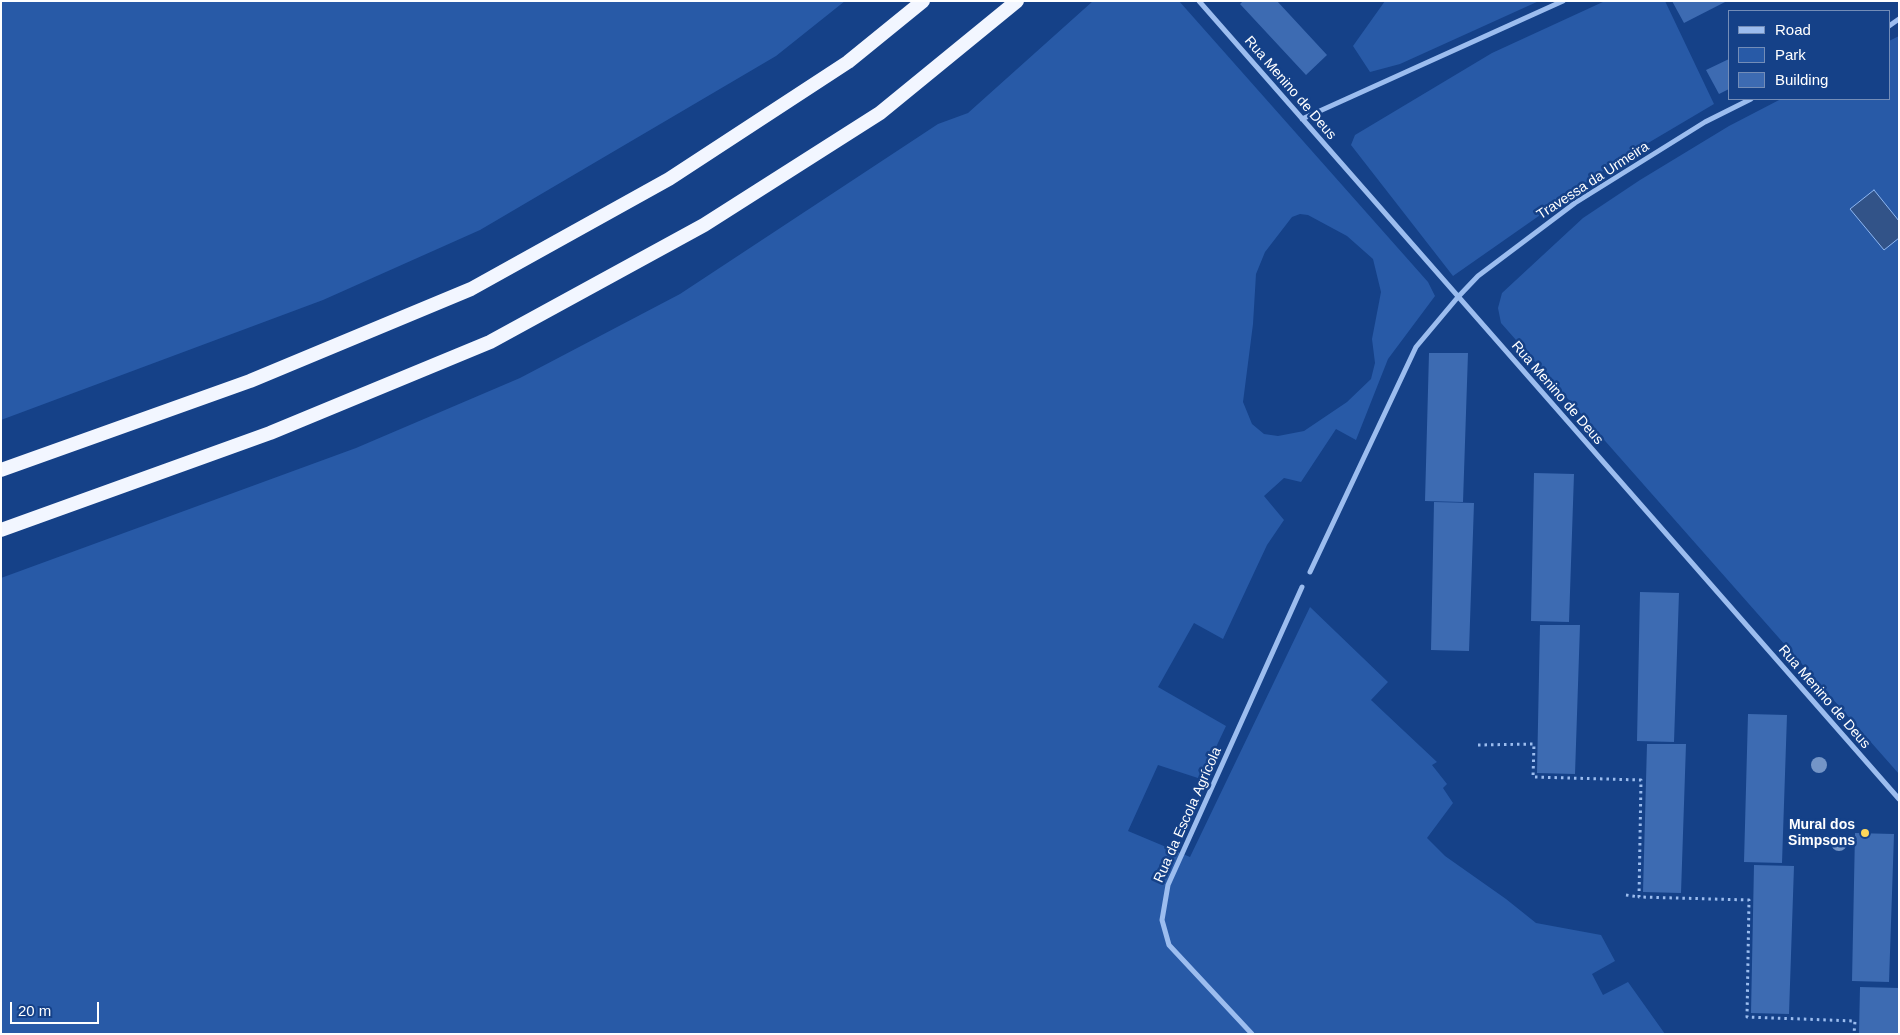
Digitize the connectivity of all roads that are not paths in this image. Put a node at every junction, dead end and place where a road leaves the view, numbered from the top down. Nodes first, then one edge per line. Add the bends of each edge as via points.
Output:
1 (923, 1) edge
2 (1017, 1) edge
3 (1199, 1) edge
4 (1563, 1) edge
5 (1749, 100) edge
6 (1302, 119) junction
7 (1458, 297) junction
8 (1, 470) edge
9 (1, 530) edge
10 (1310, 572) dead end
11 (1302, 586) dead end
12 (1899, 799) edge
13 (1252, 1034) edge

1 - 8 highway via 848,62 669,179 471,289 250,381
2 - 9 highway via 880,113 704,225 490,342 270,433
3 - 6 street, Rua Menino de Deus
4 - 6 street
5 - 7 street, Travessa da Urmeira via 1706,122 1574,203 1478,276
6 - 7 street, Rua Menino de Deus
7 - 10 street, Travessa da Urmeira via 1416,347
7 - 12 street, Rua Menino de Deus
11 - 13 street, Rua da Escola Agrícola via 1168,885 1162,920 1169,945

